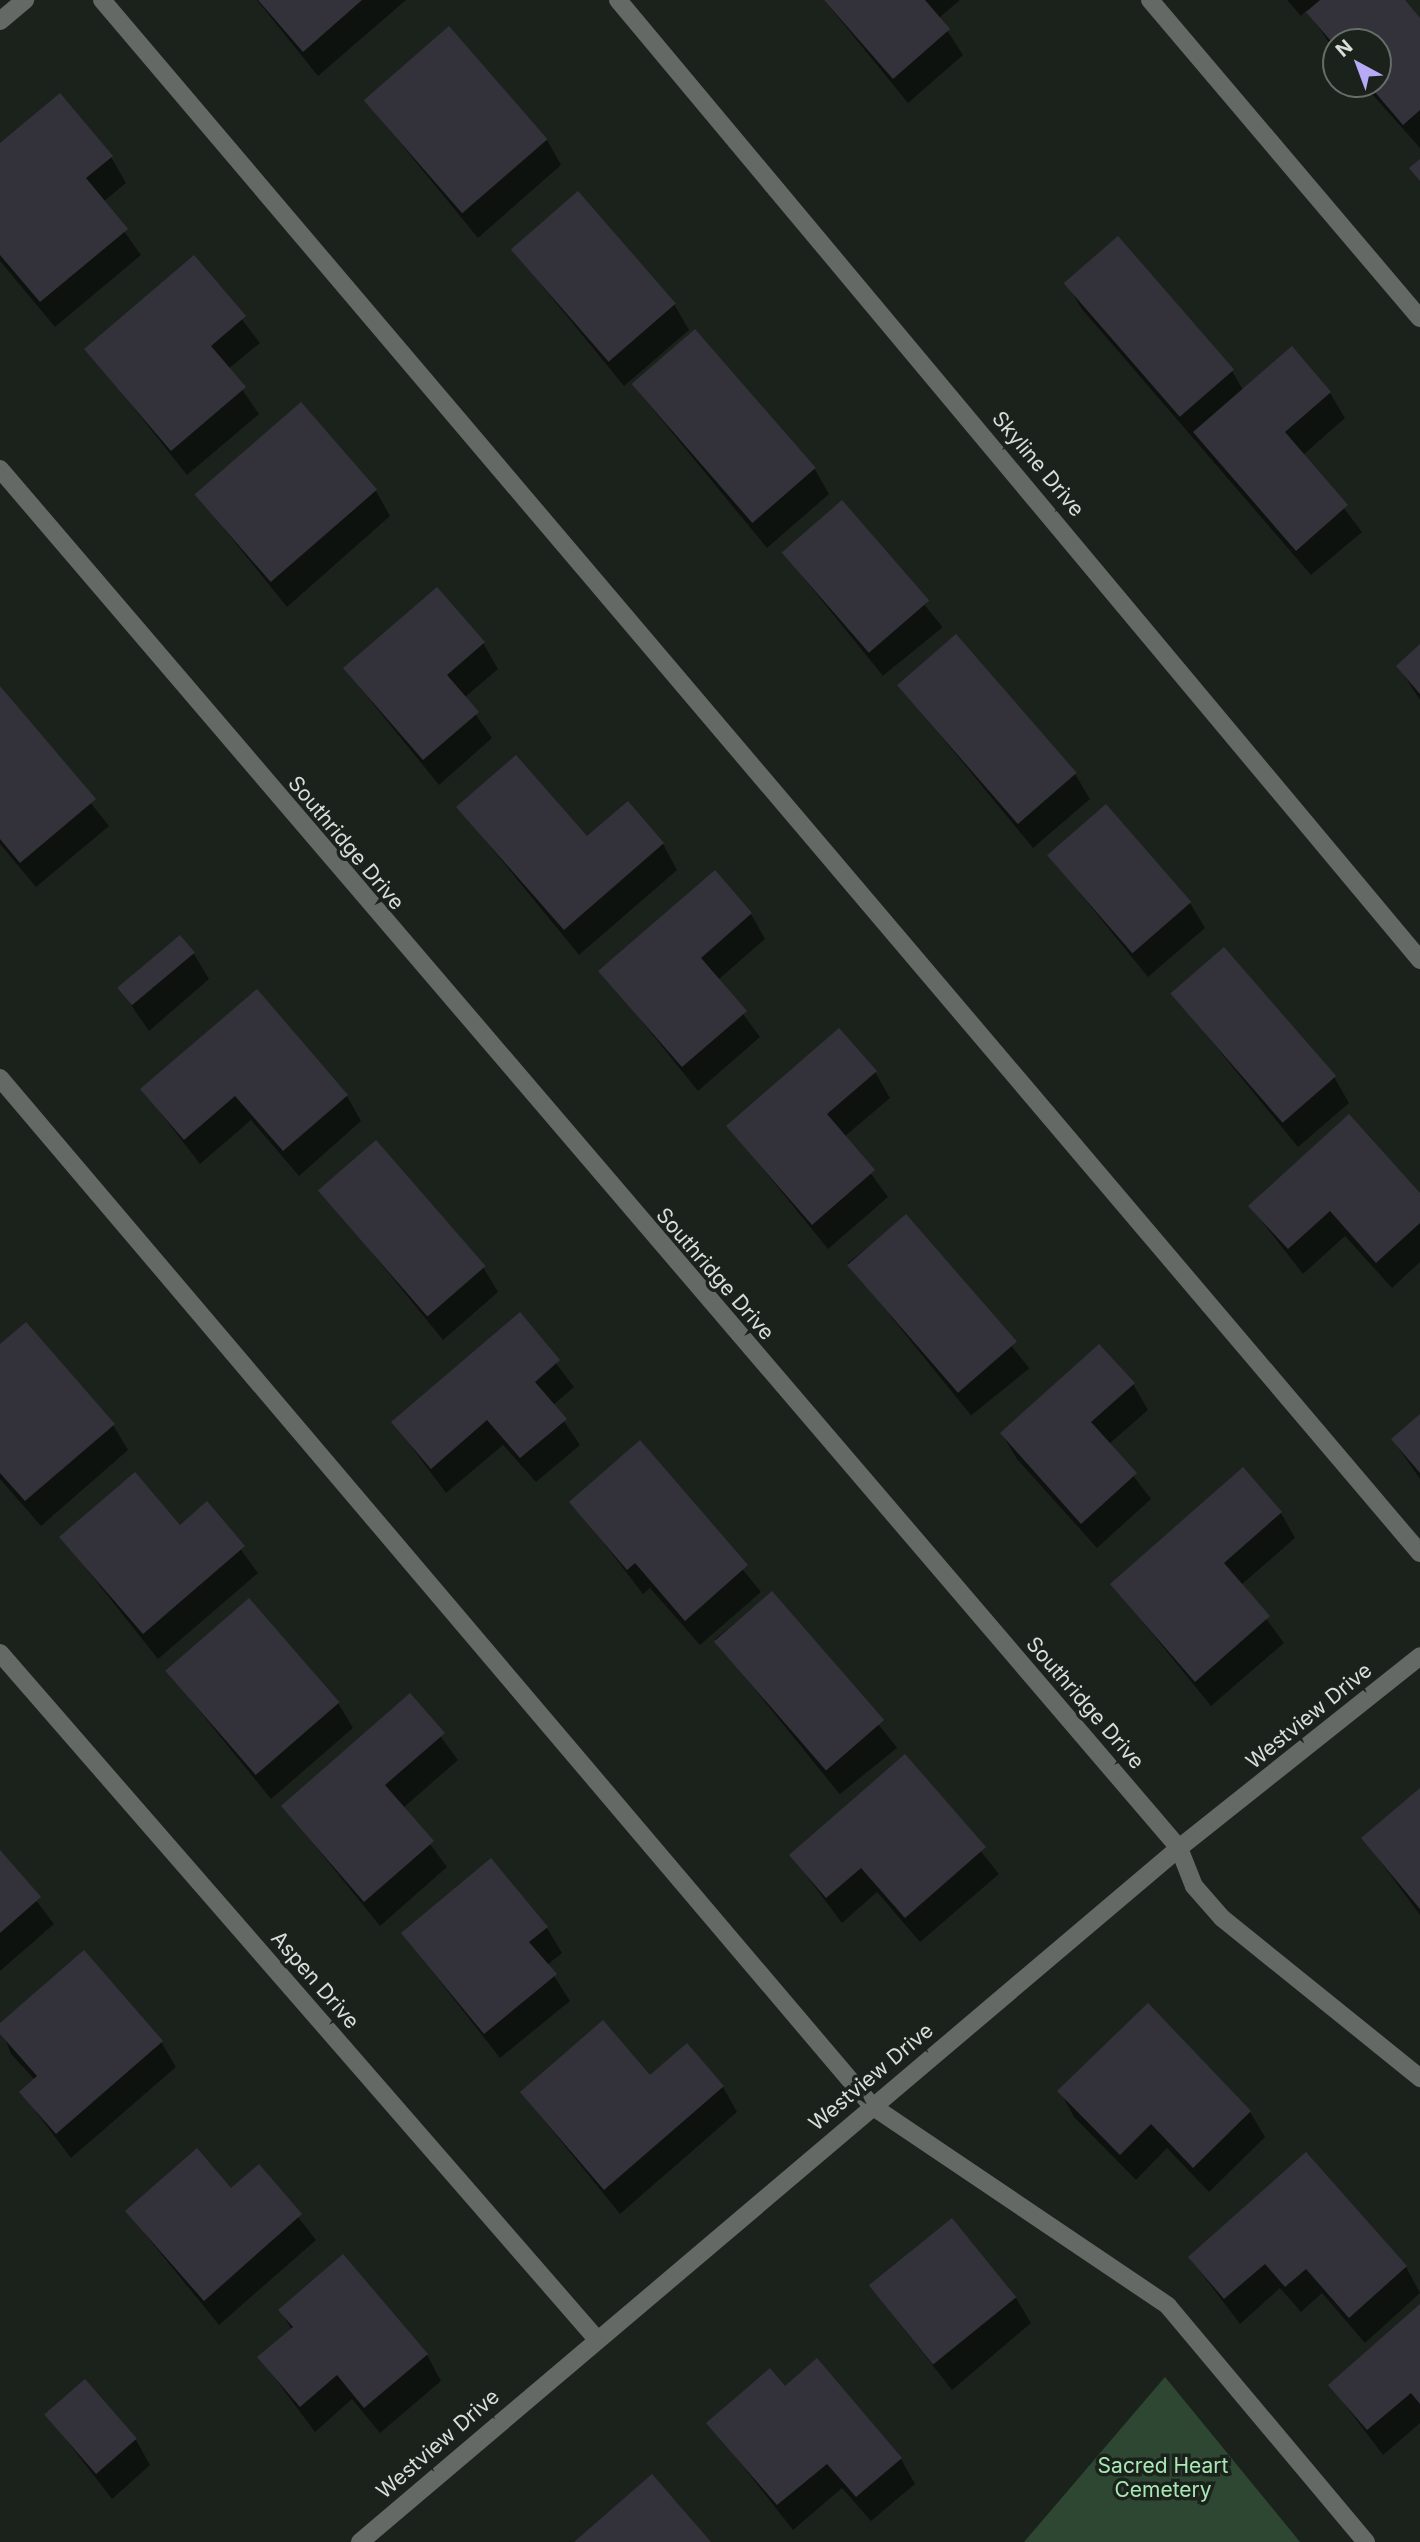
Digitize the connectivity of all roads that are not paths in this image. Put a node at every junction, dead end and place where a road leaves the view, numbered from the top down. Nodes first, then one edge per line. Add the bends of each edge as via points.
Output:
1 (25, 0) edge
2 (102, 0) edge
3 (618, 0) edge
4 (1150, 0) edge
5 (0, 21) edge
6 (1420, 318) edge
7 (0, 469) edge
8 (1420, 960) edge
9 (0, 1078) edge
10 (1420, 1553) edge
11 (0, 1653) edge
12 (1420, 1656) edge
13 (1179, 1848) junction
14 (1420, 2078) edge
15 (872, 2106) junction
16 (596, 2337) junction
17 (360, 2542) edge
18 (1366, 2542) edge

1 - 5 street
2 - 10 street
3 - 8 street, Skyline Drive
4 - 6 street
7 - 13 street, Southridge Drive
9 - 15 street
11 - 16 street, Aspen Drive
12 - 13 street, Westview Drive
13 - 14 street, Southridge Drive via 1194,1886 1222,1918
13 - 15 street, Westview Drive
15 - 16 street, Westview Drive
15 - 18 street via 1168,2306
16 - 17 street, Westview Drive

